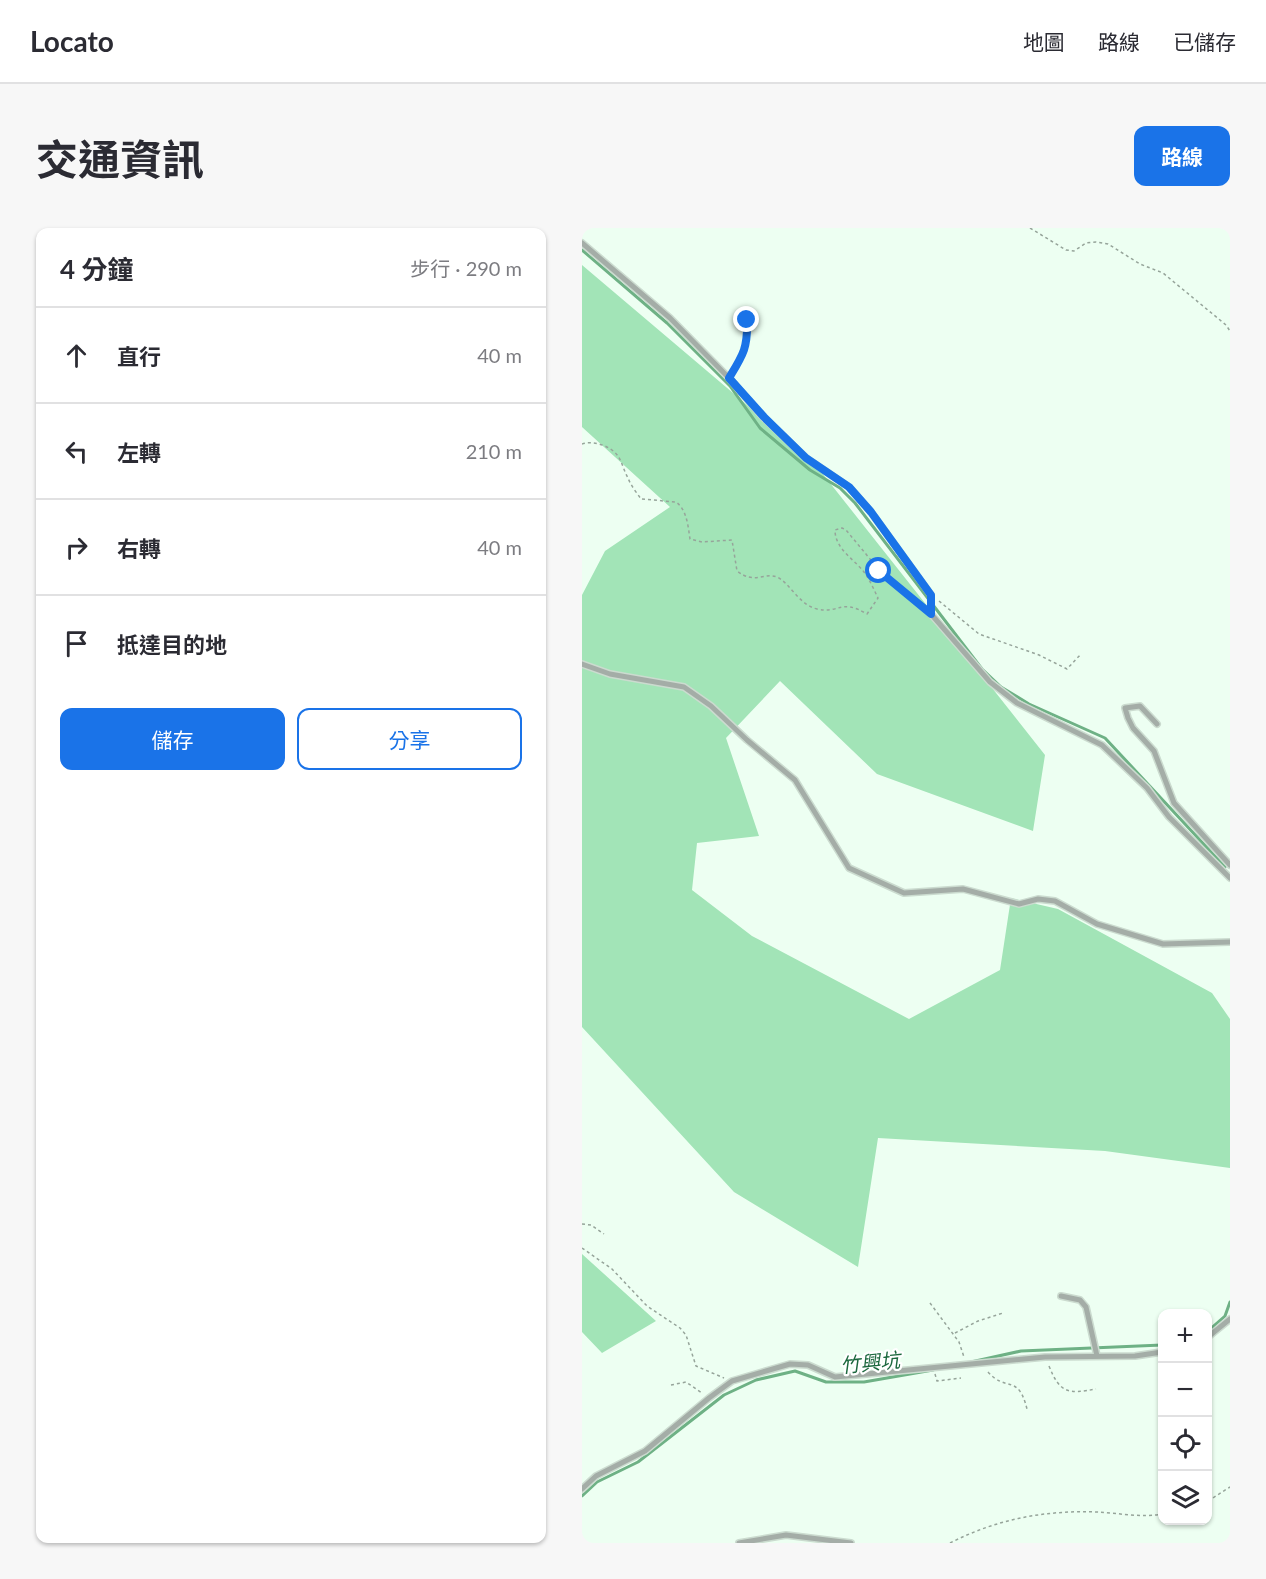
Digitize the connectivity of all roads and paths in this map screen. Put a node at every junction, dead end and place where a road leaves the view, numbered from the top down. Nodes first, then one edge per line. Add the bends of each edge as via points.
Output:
1 (1030, 228) edge
2 (582, 243) edge
3 (746, 303) dead end
4 (1230, 331) edge
5 (729, 378) junction
6 (582, 444) edge
7 (931, 595) junction
8 (931, 614) junction
9 (1081, 654) dead end
10 (582, 664) edge
11 (1157, 724) dead end
12 (1230, 865) edge
13 (1230, 878) edge
14 (1230, 942) edge
15 (582, 1224) edge
16 (604, 1234) dead end
17 (582, 1248) edge
18 (1061, 1296) dead end
19 (930, 1303) dead end
20 (1003, 1313) dead end
21 (1230, 1319) edge
22 (954, 1334) junction
23 (1212, 1334) edge
24 (1158, 1353) edge
25 (1097, 1356) junction
26 (1045, 1357) junction
27 (967, 1364) junction
28 (981, 1364) junction
29 (933, 1367) junction
30 (961, 1378) dead end
31 (732, 1381) junction
32 (671, 1385) dead end
33 (1096, 1389) dead end
34 (709, 1398) junction
35 (1027, 1409) dead end
36 (1230, 1486) edge
37 (582, 1489) edge
38 (1212, 1498) edge
39 (1158, 1514) edge
40 (739, 1543) edge
41 (852, 1543) edge
42 (950, 1543) edge

1 - 4 path via 1066,250 1074,251 1086,243 1108,244 1163,273
2 - 5 lane via 670,318
3 - 5 path via 746,350
5 - 7 lane via 806,458 849,487
6 - 8 path via 598,444 614,452 641,499 680,504 690,539 732,540 739,574 756,579 780,578 814,609 852,606 867,614 878,598 865,573 841,548 835,530 842,528 879,571
7 - 8 lane
7 - 9 path via 979,634 1057,666 1067,669
8 - 13 lane via 990,682 1017,703 1102,745
10 - 14 lane via 610,674 684,687 693,693 795,780 849,868 904,893 963,889 1019,904 1038,899 1055,901 1097,924 1163,944
11 - 12 lane via 1140,705 1125,708 1133,728 1154,751 1174,803
15 - 16 path
17 - 31 path via 612,1269 647,1306 680,1328 696,1366
18 - 25 lane via 1080,1300 1086,1307
19 - 22 path
20 - 22 path
21 - 23 lane
22 - 27 path
24 - 25 lane
25 - 26 lane
26 - 28 lane
26 - 33 path via 1062,1388 1072,1393
27 - 28 lane
27 - 29 lane
28 - 35 path via 995,1379 1019,1388
29 - 30 path via 937,1381
29 - 31 lane via 835,1377 808,1365 790,1364
31 - 34 lane
32 - 34 path via 686,1382
34 - 37 lane via 645,1451 596,1476
36 - 38 path
39 - 42 path via 1062,1511 1026,1516 969,1533
40 - 41 lane via 786,1535

